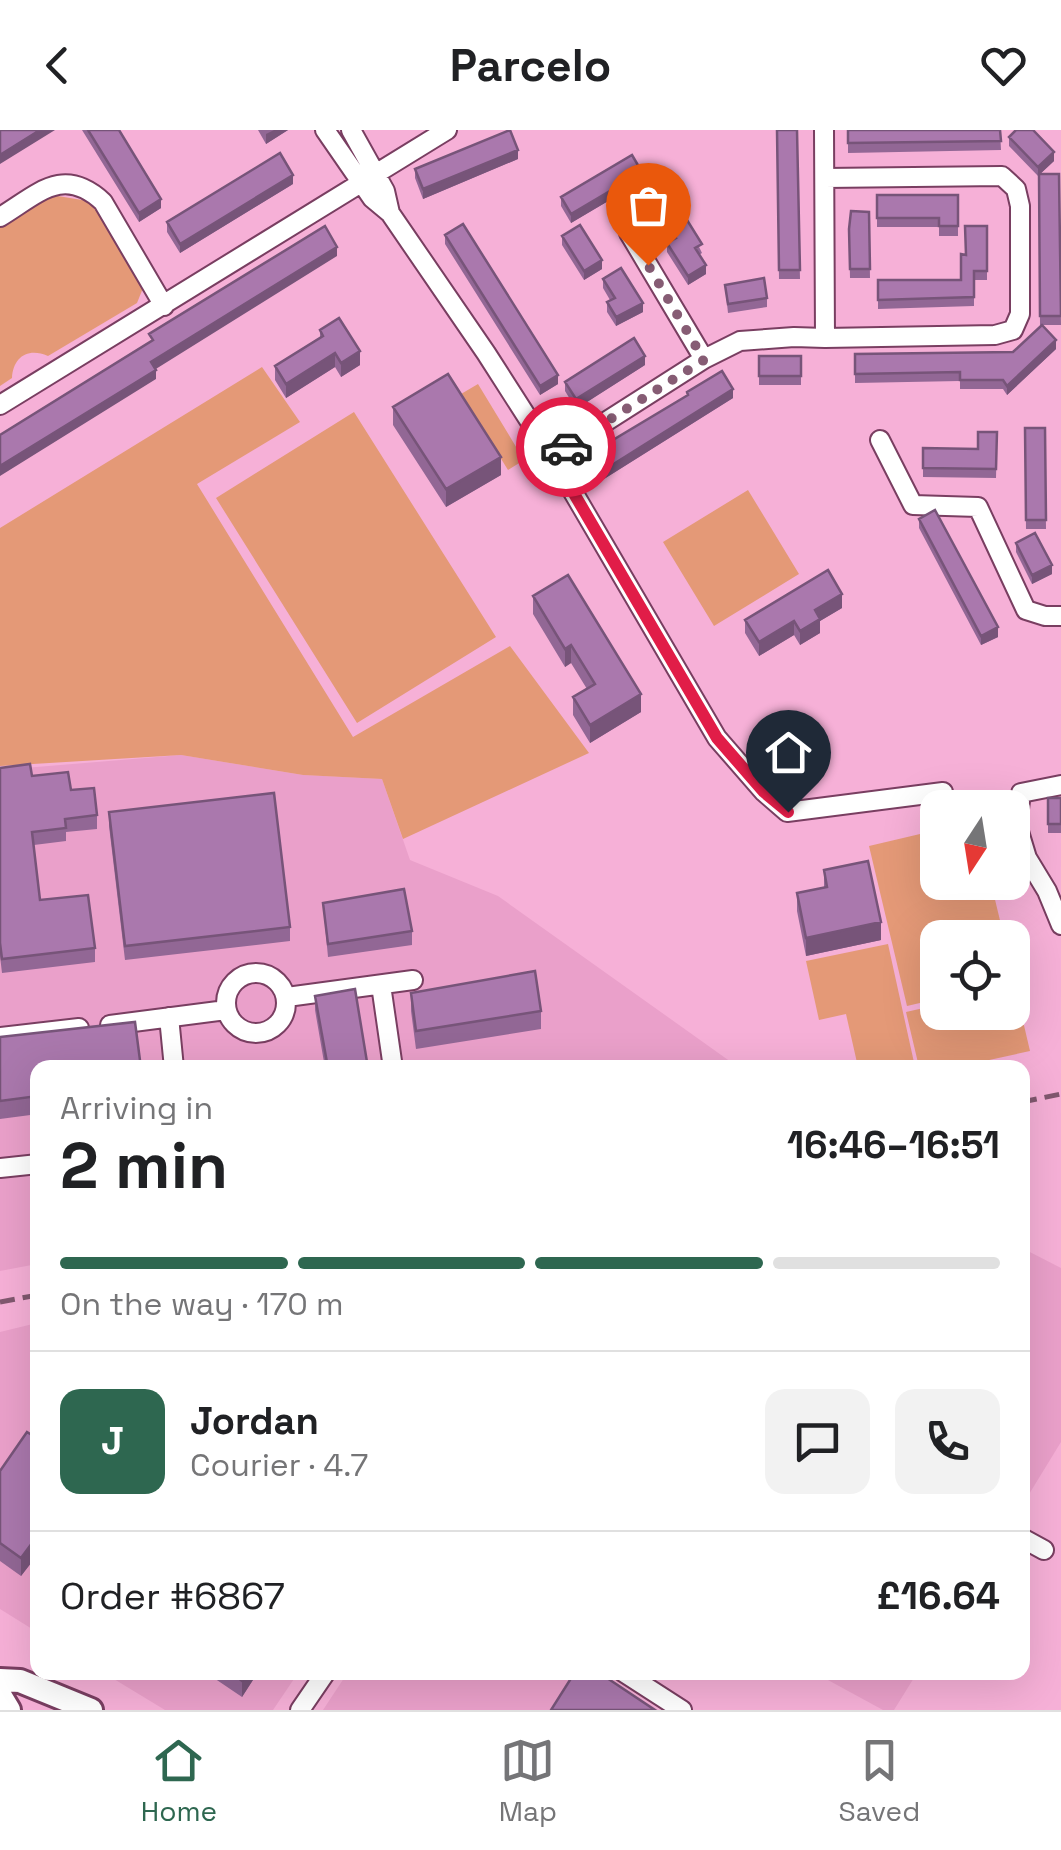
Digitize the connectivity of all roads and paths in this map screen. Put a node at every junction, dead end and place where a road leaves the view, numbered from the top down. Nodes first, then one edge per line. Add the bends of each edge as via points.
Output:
1 (325, 130) edge
2 (351, 130) edge
3 (448, 130) edge
4 (824, 130) edge
5 (368, 178) junction
6 (825, 178) junction
7 (0, 217) edge
8 (628, 233) dead end
9 (164, 306) junction
10 (826, 338) junction
11 (704, 360) junction
12 (0, 406) edge
13 (880, 440) dead end
14 (552, 456) junction
15 (1061, 616) edge
16 (1061, 785) edge
17 (920, 795) edge
18 (1061, 925) edge
19 (413, 980) dead end
20 (381, 985) junction
21 (286, 998) junction
22 (226, 1010) junction
23 (168, 1017) junction
24 (0, 1037) edge
25 (173, 1060) edge
26 (392, 1060) edge
27 (30, 1165) edge
28 (0, 1168) edge
29 (1030, 1542) edge
30 (1044, 1550) dead end
31 (0, 1680) edge
32 (321, 1680) edge
33 (635, 1680) edge
34 (0, 1695) edge
35 (9, 1710) edge
36 (92, 1710) edge
37 (300, 1710) edge
38 (682, 1710) edge

1 - 5 street
2 - 5 street
3 - 5 street
4 - 6 street
5 - 9 street
5 - 14 street via 372,198 390,214
6 - 10 street
6 - 10 street via 1002,176 1016,189 1020,206 1020,314 1013,330
7 - 9 street via 55,184 90,189
8 - 11 street
9 - 12 street
10 - 11 street via 740,341
11 - 14 street
13 - 15 street via 914,505 978,507 1026,610
14 - 17 street via 717,738 764,792 788,812
16 - 18 street via 1021,793 1017,825
19 - 20 street
20 - 21 street
20 - 26 street
21 - 22 street via 280,1023 262,1034 236,1026
21 - 22 street via 272,977 252,973 229,988
22 - 23 street
23 - 24 street
23 - 25 street
27 - 28 street
29 - 30 street
31 - 36 main road
32 - 37 street
33 - 38 street
34 - 35 main road

